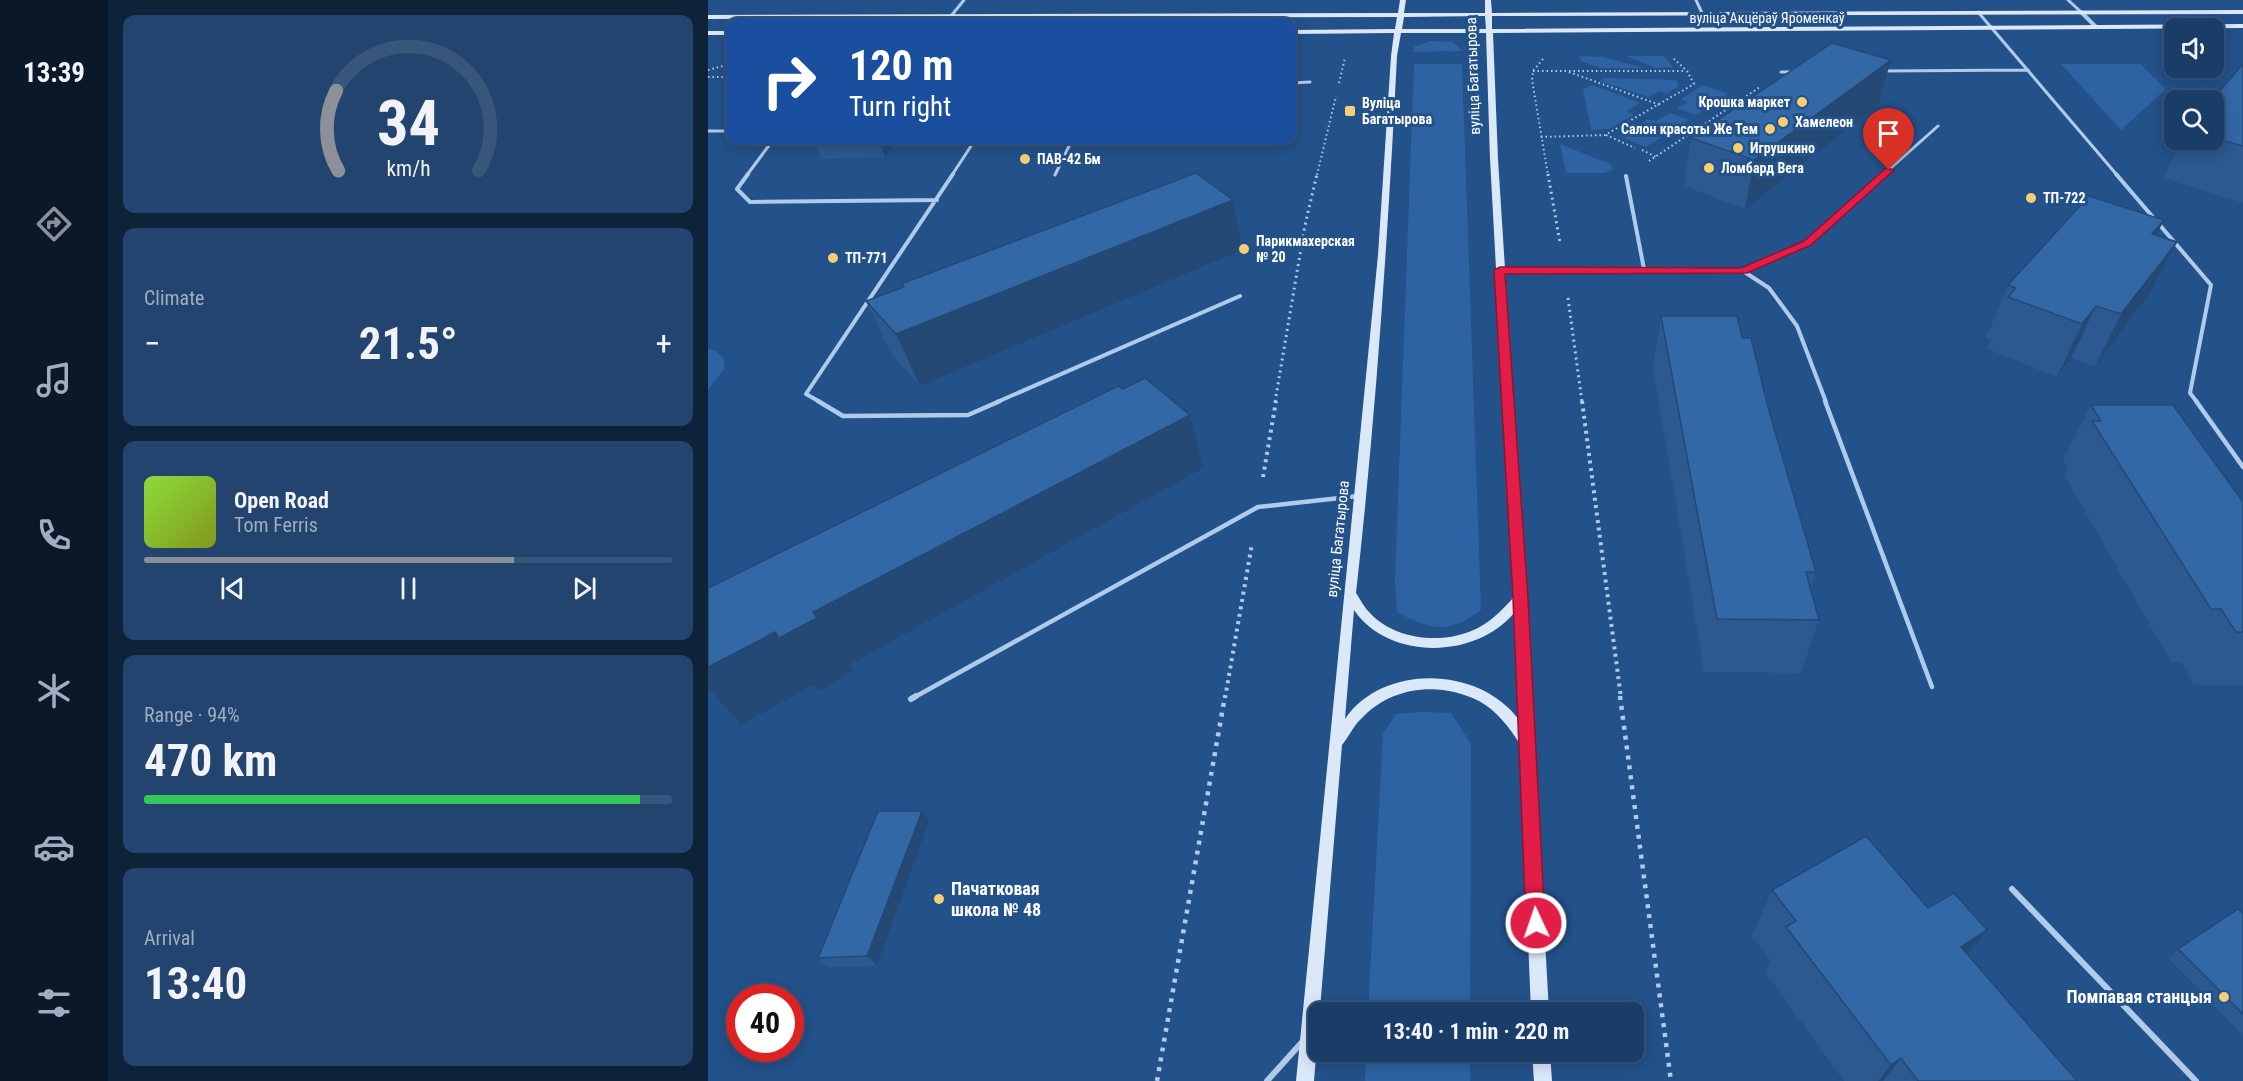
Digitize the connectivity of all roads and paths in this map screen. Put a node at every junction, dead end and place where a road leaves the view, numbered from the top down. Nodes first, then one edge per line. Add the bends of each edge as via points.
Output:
1 (964, 0) edge
2 (1403, 0) edge
3 (1488, 0) edge
4 (1695, 0) edge
5 (2068, 0) edge
6 (1978, 12) junction
7 (2081, 12) junction
8 (2243, 12) edge
9 (1488, 13) junction
10 (1702, 13) junction
11 (1401, 14) junction
12 (1054, 15) junction
13 (951, 16) junction
14 (708, 17) edge
15 (1052, 18) edge
16 (2243, 26) edge
17 (2096, 27) junction
18 (1992, 28) junction
19 (1296, 32) edge
20 (1398, 32) junction
21 (1489, 32) junction
22 (708, 33) edge
23 (726, 33) edge
24 (1666, 51) dead end
25 (1549, 52) dead end
26 (726, 65) edge
27 (708, 70) edge
28 (2028, 70) junction
29 (1533, 71) junction
30 (1566, 71) junction
31 (1687, 71) junction
32 (1875, 71) edge
33 (1781, 72) joint
34 (1805, 72) edge
35 (708, 77) edge
36 (726, 77) edge
37 (1296, 82) edge
38 (1310, 82) dead end
39 (1660, 105) junction
40 (1938, 126) dead end
41 (708, 131) edge
42 (726, 131) edge
43 (1605, 135) junction
44 (1541, 137) junction
45 (770, 144) edge
46 (972, 144) edge
47 (1070, 144) edge
48 (1656, 157) junction
49 (1055, 175) dead end
50 (1626, 176) joint
51 (937, 200) junction
52 (1644, 269) junction
53 (1500, 270) junction
54 (1565, 270) junction
55 (1743, 271) junction
56 (1240, 296) dead end
57 (2243, 467) edge
58 (1361, 496) junction
59 (1350, 595) junction
60 (1520, 598) junction
61 (1932, 687) dead end
62 (911, 699) dead end
63 (1528, 745) junction
64 (1335, 747) junction
65 (2012, 889) dead end
66 (1312, 1002) edge
67 (1540, 1002) edge
68 (1308, 1036) edge
69 (1308, 1046) edge
70 (1542, 1062) edge
71 (1267, 1081) edge
72 (1305, 1081) edge
73 (1543, 1081) edge
74 (1671, 1081) edge
75 (2196, 1081) edge

1 - 13 lane
2 - 11 street, вуліца Багатырова
3 - 9 street, вуліца Багатырова
4 - 10 lane
5 - 7 lane
6 - 7 street, вуліца Акцёраў Яроменкаў
6 - 10 street, вуліца Акцёраў Яроменкаў
6 - 18 lane
7 - 8 street, вуліца Акцёраў Яроменкаў
7 - 17 street
9 - 10 street, вуліца Акцёраў Яроменкаў
9 - 11 street, вуліца Акцёраў Яроменкаў
9 - 21 street, вуліца Багатырова
11 - 12 street, вуліца Акцёраў Яроменкаў
11 - 20 street, вуліца Багатырова
12 - 13 street, вуліца Акцёраў Яроменкаў
12 - 15 street
13 - 14 street, вуліца Акцёраў Яроменкаў
16 - 17 street, вуліца Акцёраў Яроменкаў
17 - 18 street, вуліца Акцёраў Яроменкаў
18 - 21 street, вуліца Акцёраў Яроменкаў
18 - 28 lane
19 - 20 street, вуліца Акцёраў Яроменкаў
20 - 21 street, вуліца Акцёраў Яроменкаў
20 - 58 street, вуліца Багатырова
21 - 53 street, вуліца Багатырова
22 - 23 street
24 - 31 path
25 - 29 path
26 - 27 path
28 - 32 lane
28 - 57 lane via 2211,285 2190,393
29 - 30 path
29 - 44 path
30 - 31 path
30 - 39 path
31 - 39 path via 1694,84
33 - 34 lane
33 - 48 path
35 - 36 path
37 - 38 lane
39 - 43 path
40 - 55 lane via 1808,243
41 - 42 lane
43 - 44 path
43 - 48 path
44 - 54 path
45 - 51 lane via 737,189 750,202
46 - 51 lane
47 - 49 lane
48 - 50 path
50 - 52 lane
51 - 56 lane via 806,394 843,416 969,415
52 - 54 lane
52 - 55 lane
53 - 54 lane
53 - 60 street, вуліца Багатырова
54 - 74 path
55 - 61 lane via 1769,288 1797,326
58 - 59 street, вуліца Багатырова
58 - 62 lane via 1258,507
59 - 60 street via 1357,610 1379,628 1408,641 1430,644 1476,636 1495,626
59 - 64 street, вуліца Багатырова
60 - 63 street, вуліца Багатырова
63 - 64 street via 1503,708 1462,686 1438,683 1394,690 1374,699 1351,721
63 - 67 street, вуліца Багатырова
64 - 66 street, вуліца Багатырова
65 - 75 lane
68 - 71 lane
69 - 72 street, вуліца Багатырова
70 - 73 street

